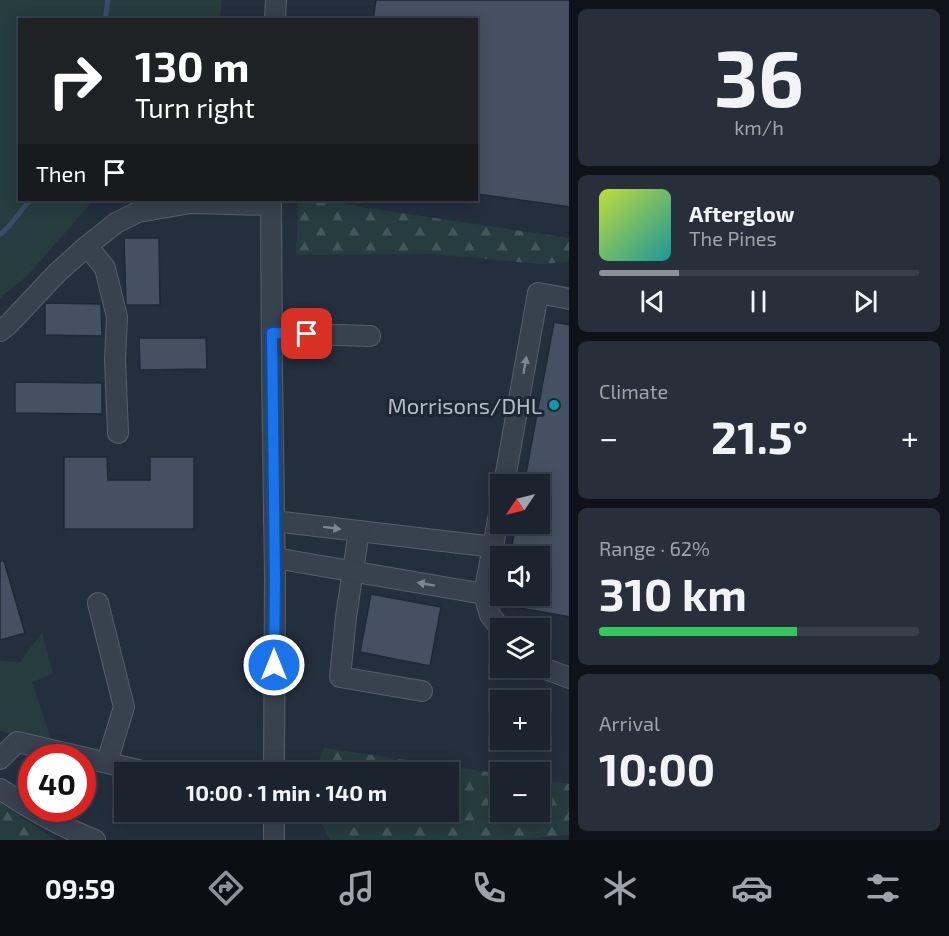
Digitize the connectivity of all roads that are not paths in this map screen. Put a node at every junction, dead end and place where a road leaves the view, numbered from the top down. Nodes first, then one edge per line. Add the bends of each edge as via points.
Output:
1 (276, 0) edge
2 (275, 18) edge
3 (271, 202) edge
4 (87, 246) junction
5 (569, 299) edge
6 (0, 331) edge
7 (272, 333) junction
8 (370, 336) dead end
9 (118, 433) dead end
10 (506, 474) edge
11 (274, 521) junction
12 (360, 531) junction
13 (490, 547) edge
14 (275, 558) junction
15 (490, 566) edge
16 (354, 571) junction
17 (484, 594) junction
18 (98, 603) dead end
19 (492, 618) edge
20 (550, 671) edge
21 (569, 678) edge
22 (422, 691) dead end
23 (0, 759) edge
24 (107, 762) junction
25 (274, 762) edge
26 (114, 764) edge
27 (0, 789) edge
28 (274, 822) edge
29 (95, 840) edge
30 (274, 840) edge

1 - 2 street
3 - 4 street via 191,202 138,212 116,223
3 - 7 street
4 - 6 street
4 - 9 street via 105,268 117,317
10 -> 5 street via 538,293
7 - 8 street
7 - 11 street
11 -> 12 street
11 - 14 street
12 - 13 street
12 - 16 street
14 - 16 street
14 - 25 street
15 - 17 street
17 -> 16 street
16 - 22 street via 340,677
17 - 19 street
18 - 24 street via 124,707
20 - 21 street
23 - 24 street via 17,742
24 - 26 street
27 - 29 street via 68,829
28 - 30 street

